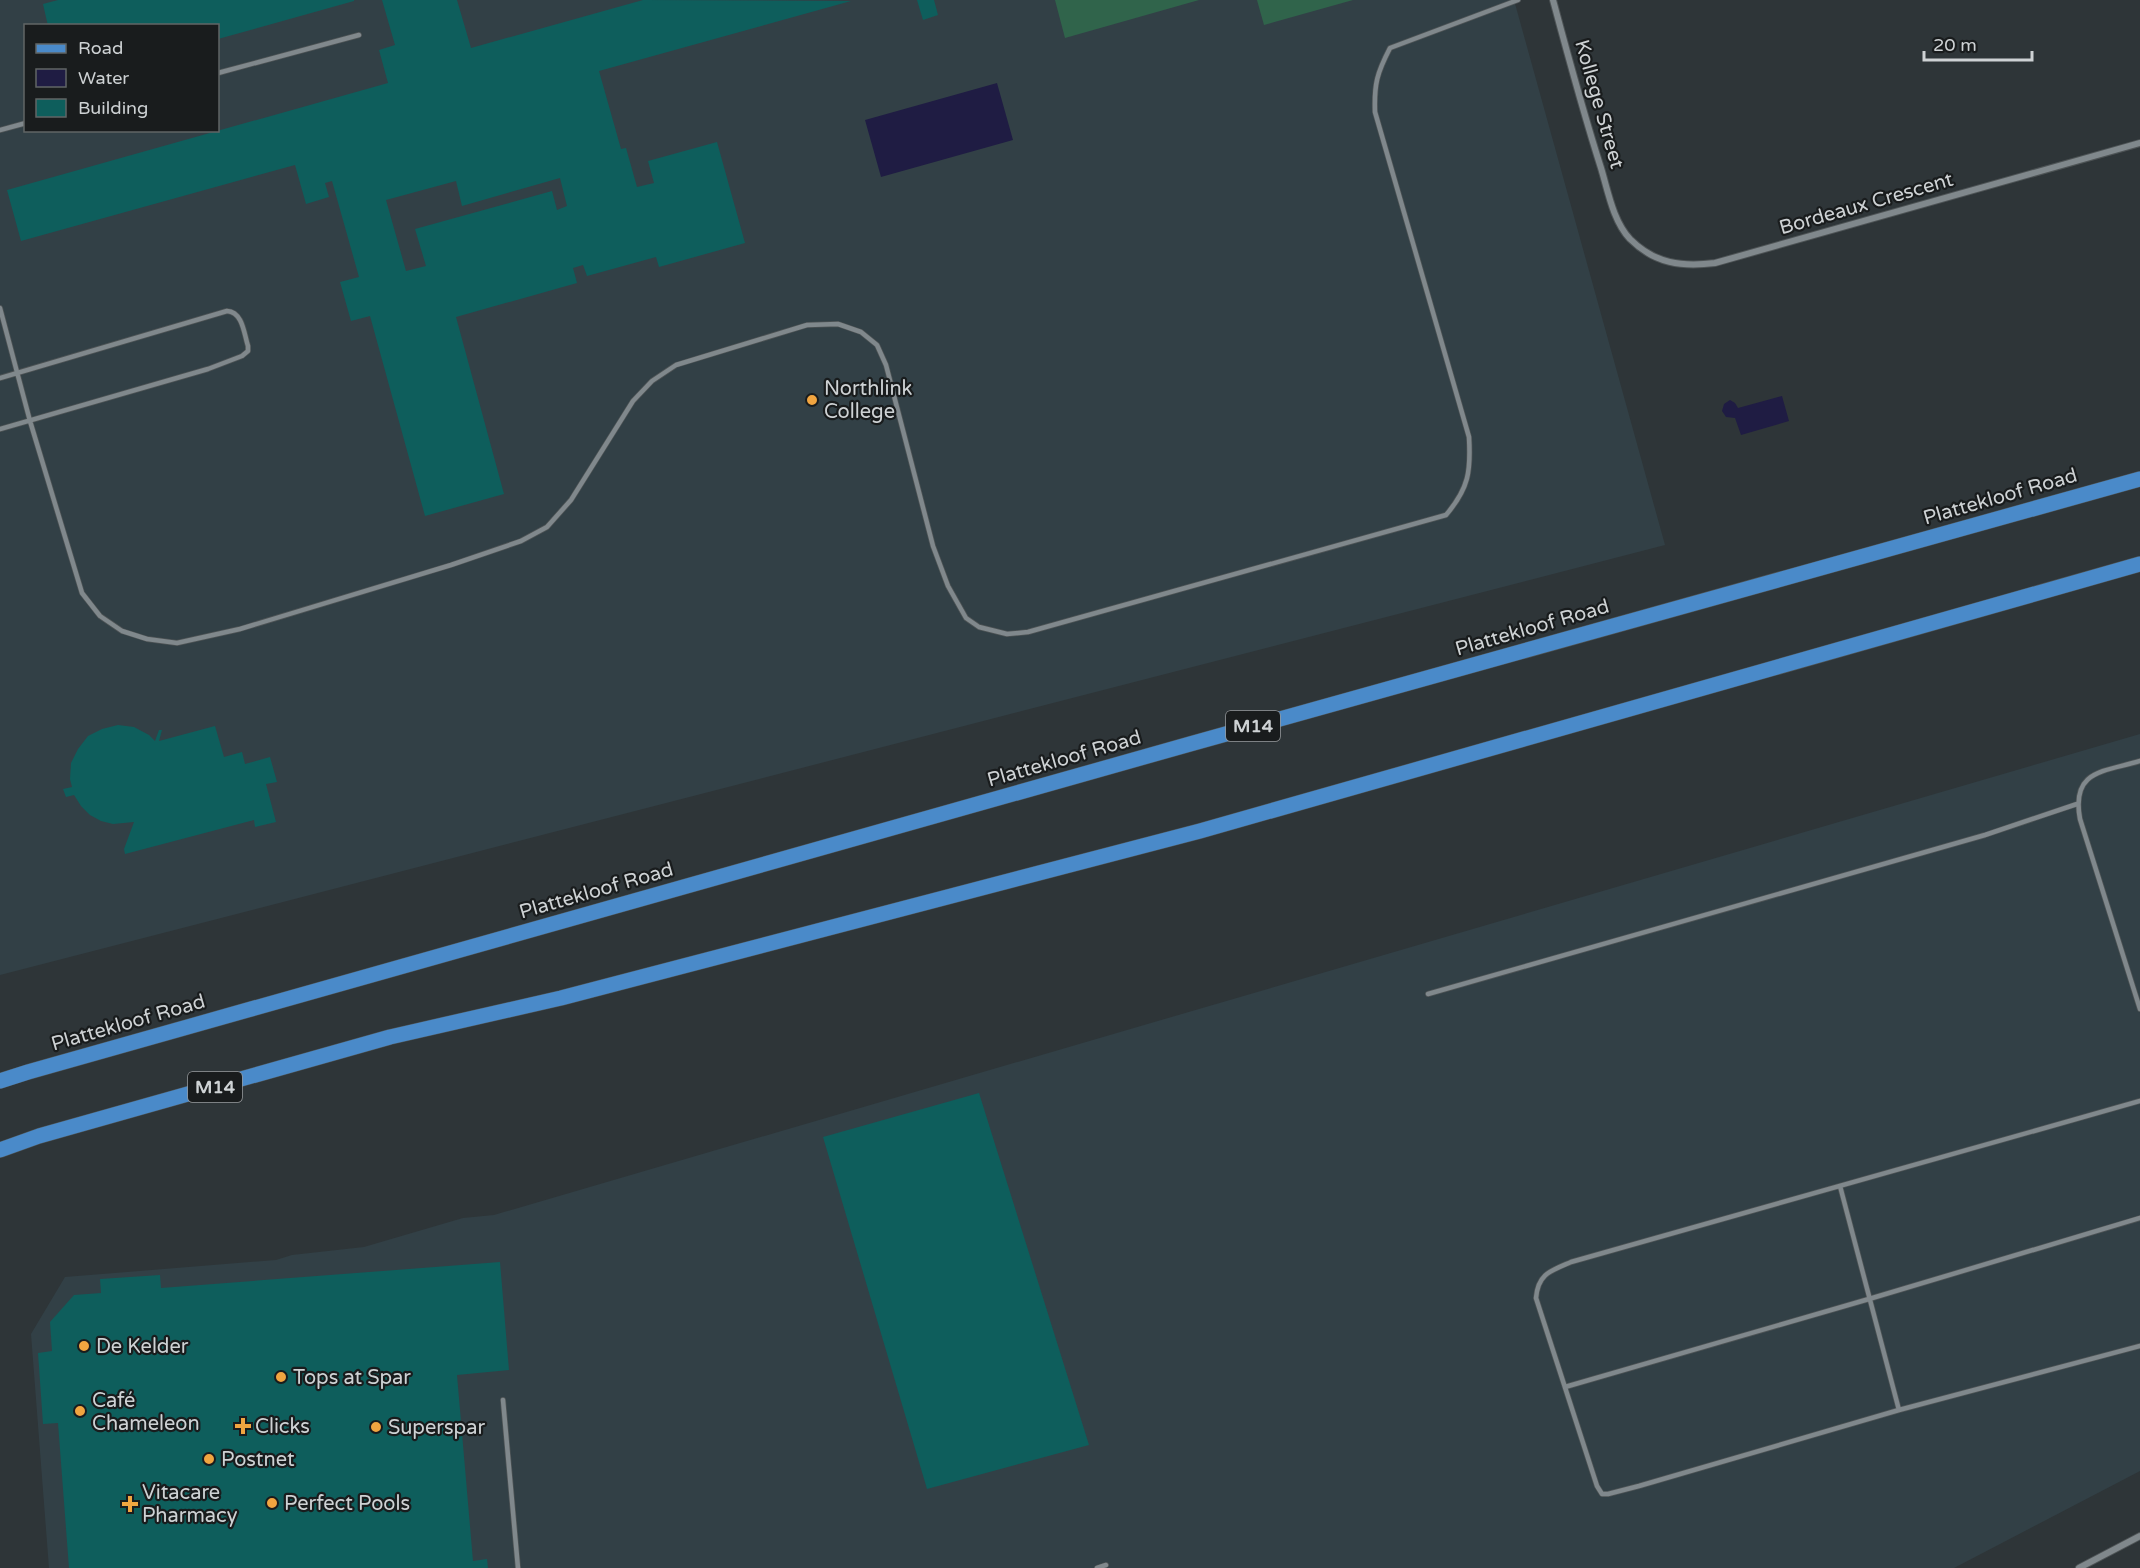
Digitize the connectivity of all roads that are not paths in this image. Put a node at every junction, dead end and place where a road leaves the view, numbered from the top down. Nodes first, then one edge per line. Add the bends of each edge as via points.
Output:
1 (1518, 0) edge
2 (1553, 0) edge
3 (359, 35) dead end
4 (219, 73) edge
5 (24, 124) edge
6 (0, 130) edge
7 (2140, 143) edge
8 (1616, 217) joint
9 (0, 308) edge
10 (18, 374) junction
11 (0, 378) edge
12 (30, 421) junction
13 (0, 429) edge
14 (2140, 479) edge
15 (2140, 564) edge
16 (2140, 761) edge
17 (2077, 804) junction
18 (1428, 994) dead end
19 (2140, 1009) edge
20 (0, 1081) edge
21 (2140, 1101) edge
22 (0, 1150) edge
23 (1839, 1186) junction
24 (2140, 1218) edge
25 (1869, 1299) junction
26 (2140, 1346) edge
27 (1565, 1387) junction
28 (503, 1400) dead end
29 (1899, 1410) junction
30 (2140, 1536) edge
31 (1106, 1565) dead end
32 (518, 1568) edge
33 (1097, 1568) edge
34 (2079, 1568) edge

1 - 12 lane via 1390,48 1374,87 1375,112 1469,437 1471,463 1467,483 1446,515 1028,632 1007,634 979,627 966,618 948,586 933,546 886,365 877,345 861,332 838,324 807,325 676,364 652,381 622,417 571,500 547,527 521,541 240,629 177,644 122,631 100,616 82,593
2 - 8 street, Kollege Street
3 - 4 lane
5 - 6 lane
7 - 8 street, Bordeaux Crescent via 1706,264 1689,266 1664,261 1642,250
9 - 10 lane
10 - 11 lane
10 - 12 lane
10 - 12 lane via 227,311 239,317 248,346 242,356 208,369
12 - 13 lane
14 - 20 main road, Plattekloof Road / M14
15 - 22 main road, M14 via 1200,831 561,998 390,1037
16 - 17 lane via 2094,774 2078,792
17 - 18 lane via 1985,835
17 - 19 lane
21 - 23 lane
23 - 25 lane
23 - 27 lane via 1549,1271 1542,1277 1536,1298
24 - 25 lane
25 - 27 lane
25 - 29 lane
26 - 29 lane
27 - 29 lane via 1602,1494
28 - 32 lane
30 - 34 street
31 - 33 lane

